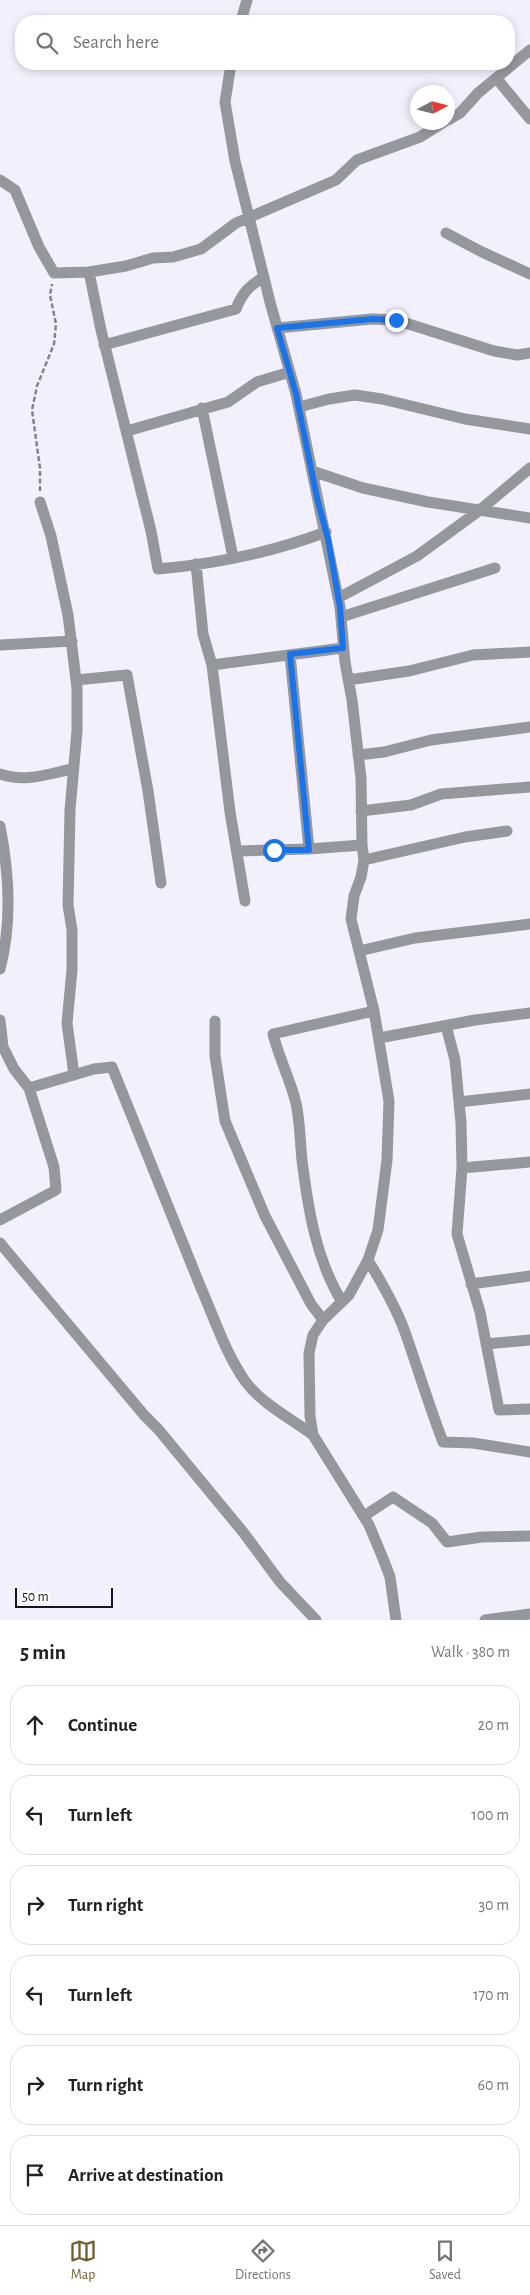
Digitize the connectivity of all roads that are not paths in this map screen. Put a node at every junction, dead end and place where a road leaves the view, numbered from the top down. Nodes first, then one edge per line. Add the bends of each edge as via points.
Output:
1 (247, 0) edge
2 (243, 15) edge
3 (530, 50) edge
4 (515, 59) edge
5 (230, 70) edge
6 (502, 70) edge
7 (497, 79) junction
8 (455, 115) edge
9 (530, 119) edge
10 (431, 130) edge
11 (0, 180) edge
12 (250, 217) junction
13 (446, 232) dead end
14 (88, 272) junction
15 (530, 274) edge
16 (264, 277) junction
17 (277, 328) junction
18 (104, 345) junction
19 (530, 353) edge
20 (290, 372) junction
21 (299, 407) junction
22 (202, 408) junction
23 (530, 429) edge
24 (127, 431) junction
25 (530, 468) edge
26 (312, 472) junction
27 (40, 502) road end
28 (480, 510) junction
29 (530, 518) edge
30 (326, 532) junction
31 (233, 557) junction
32 (196, 564) junction
33 (495, 568) dead end
34 (338, 598) junction
35 (341, 617) junction
36 (72, 641) junction
37 (0, 645) edge
38 (343, 648) junction
39 (530, 652) edge
40 (290, 654) junction
41 (212, 665) junction
42 (76, 680) junction
43 (348, 680) junction
44 (530, 727) edge
45 (358, 755) junction
46 (72, 769) junction
47 (0, 774) edge
48 (530, 787) edge
49 (360, 811) junction
50 (0, 826) edge
51 (507, 831) dead end
52 (362, 845) junction
53 (309, 850) junction
54 (238, 851) junction
55 (364, 860) junction
56 (161, 883) dead end
57 (245, 901) dead end
58 (530, 924) edge
59 (359, 951) junction
60 (0, 969) edge
61 (374, 1011) junction
62 (530, 1013) edge
63 (0, 1020) edge
64 (215, 1021) dead end
65 (446, 1026) junction
66 (379, 1038) junction
67 (74, 1075) junction
68 (29, 1088) junction
69 (530, 1094) edge
70 (459, 1102) junction
71 (530, 1162) edge
72 (462, 1168) junction
73 (0, 1220) edge
74 (0, 1242) edge
75 (368, 1260) junction
76 (530, 1276) edge
77 (472, 1284) junction
78 (342, 1302) junction
79 (323, 1320) junction
80 (530, 1340) edge
81 (486, 1344) junction
82 (530, 1409) edge
83 (313, 1435) junction
84 (530, 1452) edge
85 (364, 1516) junction
86 (530, 1536) edge
87 (530, 1614) edge
88 (316, 1620) edge
89 (396, 1620) edge
90 (485, 1620) edge

1 - 2 street
3 - 4 street
5 - 12 street via 225,102 234,161
6 - 7 street
7 - 8 street
7 - 9 street
10 - 12 street via 356,160 336,180
11 - 14 street via 15,190 39,247 54,273
12 - 14 street via 224,230 201,249
12 - 16 street
13 - 15 street
14 - 18 street
16 - 17 street
16 - 18 street via 241,296 236,309
17 - 19 street via 372,319 396,320 494,351 517,355
17 - 20 street
18 - 24 street
20 - 21 street
20 - 22 street via 257,382 228,402
21 - 23 street via 355,395 465,419
21 - 26 street
22 - 24 street
22 - 31 street
24 - 32 street via 158,569
25 - 28 street
26 - 28 street via 372,490
26 - 30 street
27 - 36 street
28 - 29 street
28 - 34 street via 417,556
30 - 31 street
30 - 34 street
31 - 32 street
32 - 41 street via 203,634
33 - 35 street
34 - 35 street
35 - 38 street
36 - 37 street
36 - 42 street
38 - 40 street
38 - 43 street
39 - 43 street via 473,655 409,671
40 - 41 street
40 - 53 street
41 - 54 street via 230,812
42 - 46 street via 77,731
42 - 56 street via 127,675
43 - 45 street
44 - 45 street via 431,740
45 - 49 street
46 - 47 street via 16,778
46 - 67 street via 68,905 72,970 67,1023
48 - 49 street via 440,794 411,805
49 - 52 street
50 - 60 street via 5,859 7,922
51 - 55 street
52 - 53 street
52 - 55 street
53 - 54 street
54 - 57 street
55 - 59 street via 351,919
58 - 59 street via 415,938
59 - 61 street
61 - 66 street
61 - 78 street via 273,1034 296,1103 308,1202 317,1245 329,1280
62 - 65 street
63 - 68 street via 3,1047
64 - 79 street via 215,1056 225,1121 265,1216 311,1304
65 - 66 street
65 - 70 street via 455,1060
66 - 75 street via 389,1101 388,1130 382,1205
67 - 68 street
67 - 83 street via 112,1067 225,1346 246,1382 266,1402
68 - 73 street via 54,1167 56,1190
69 - 70 street
70 - 72 street
71 - 72 street
72 - 77 street via 457,1234
74 - 88 street via 158,1429 280,1582
75 - 78 street
75 - 84 street via 404,1331 443,1442
76 - 77 street
77 - 81 street
78 - 79 street
79 - 83 street via 313,1335 309,1353
80 - 81 street
81 - 82 street via 499,1410
83 - 85 street
85 - 86 street via 393,1497 432,1523 447,1542
85 - 89 street via 390,1577
87 - 90 street

